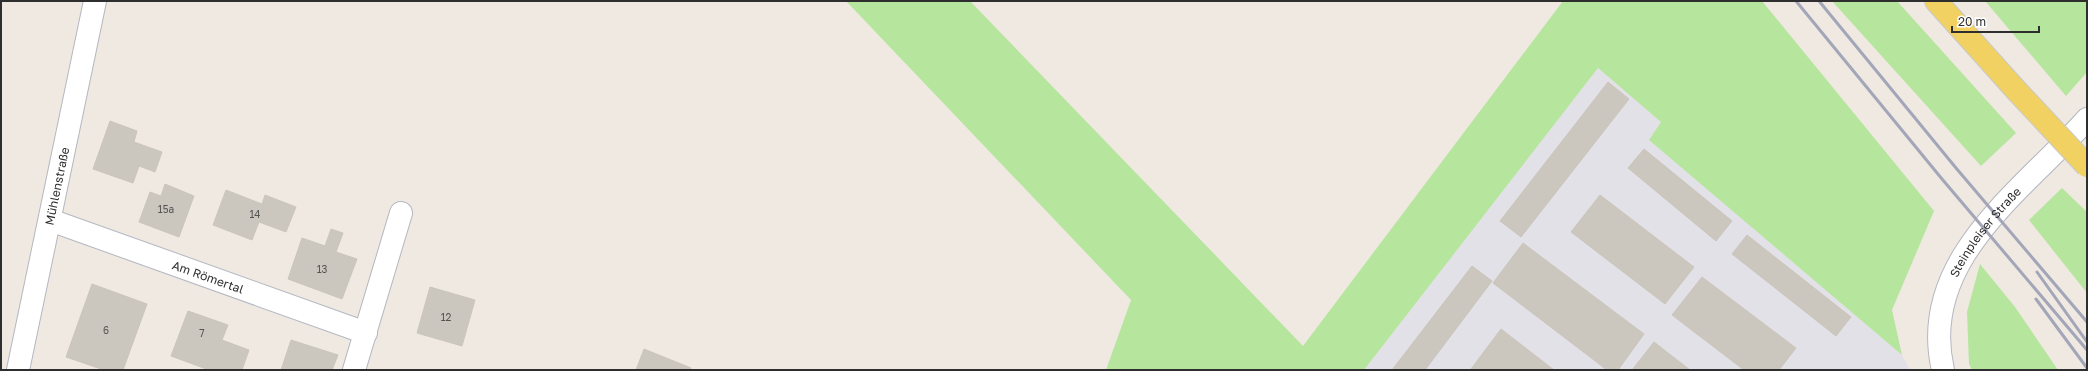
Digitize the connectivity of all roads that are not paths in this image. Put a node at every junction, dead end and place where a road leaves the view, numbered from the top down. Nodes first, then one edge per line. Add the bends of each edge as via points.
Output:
1 (95, 1) edge
2 (1936, 1) edge
3 (2087, 119) edge
4 (2087, 166) edge
5 (401, 214) dead end
6 (50, 220) junction
7 (366, 334) junction
8 (18, 370) edge
9 (354, 370) edge
10 (1943, 370) edge

1 - 6 street, Mühlenstraße
2 - 4 main road, bridge
3 - 10 street, Steinpleiser Straße via 2005,203 1958,262 1943,303 1939,327 1938,352
5 - 7 street
6 - 7 street, Am Römertal
6 - 8 street, Mühlenstraße
7 - 9 street

